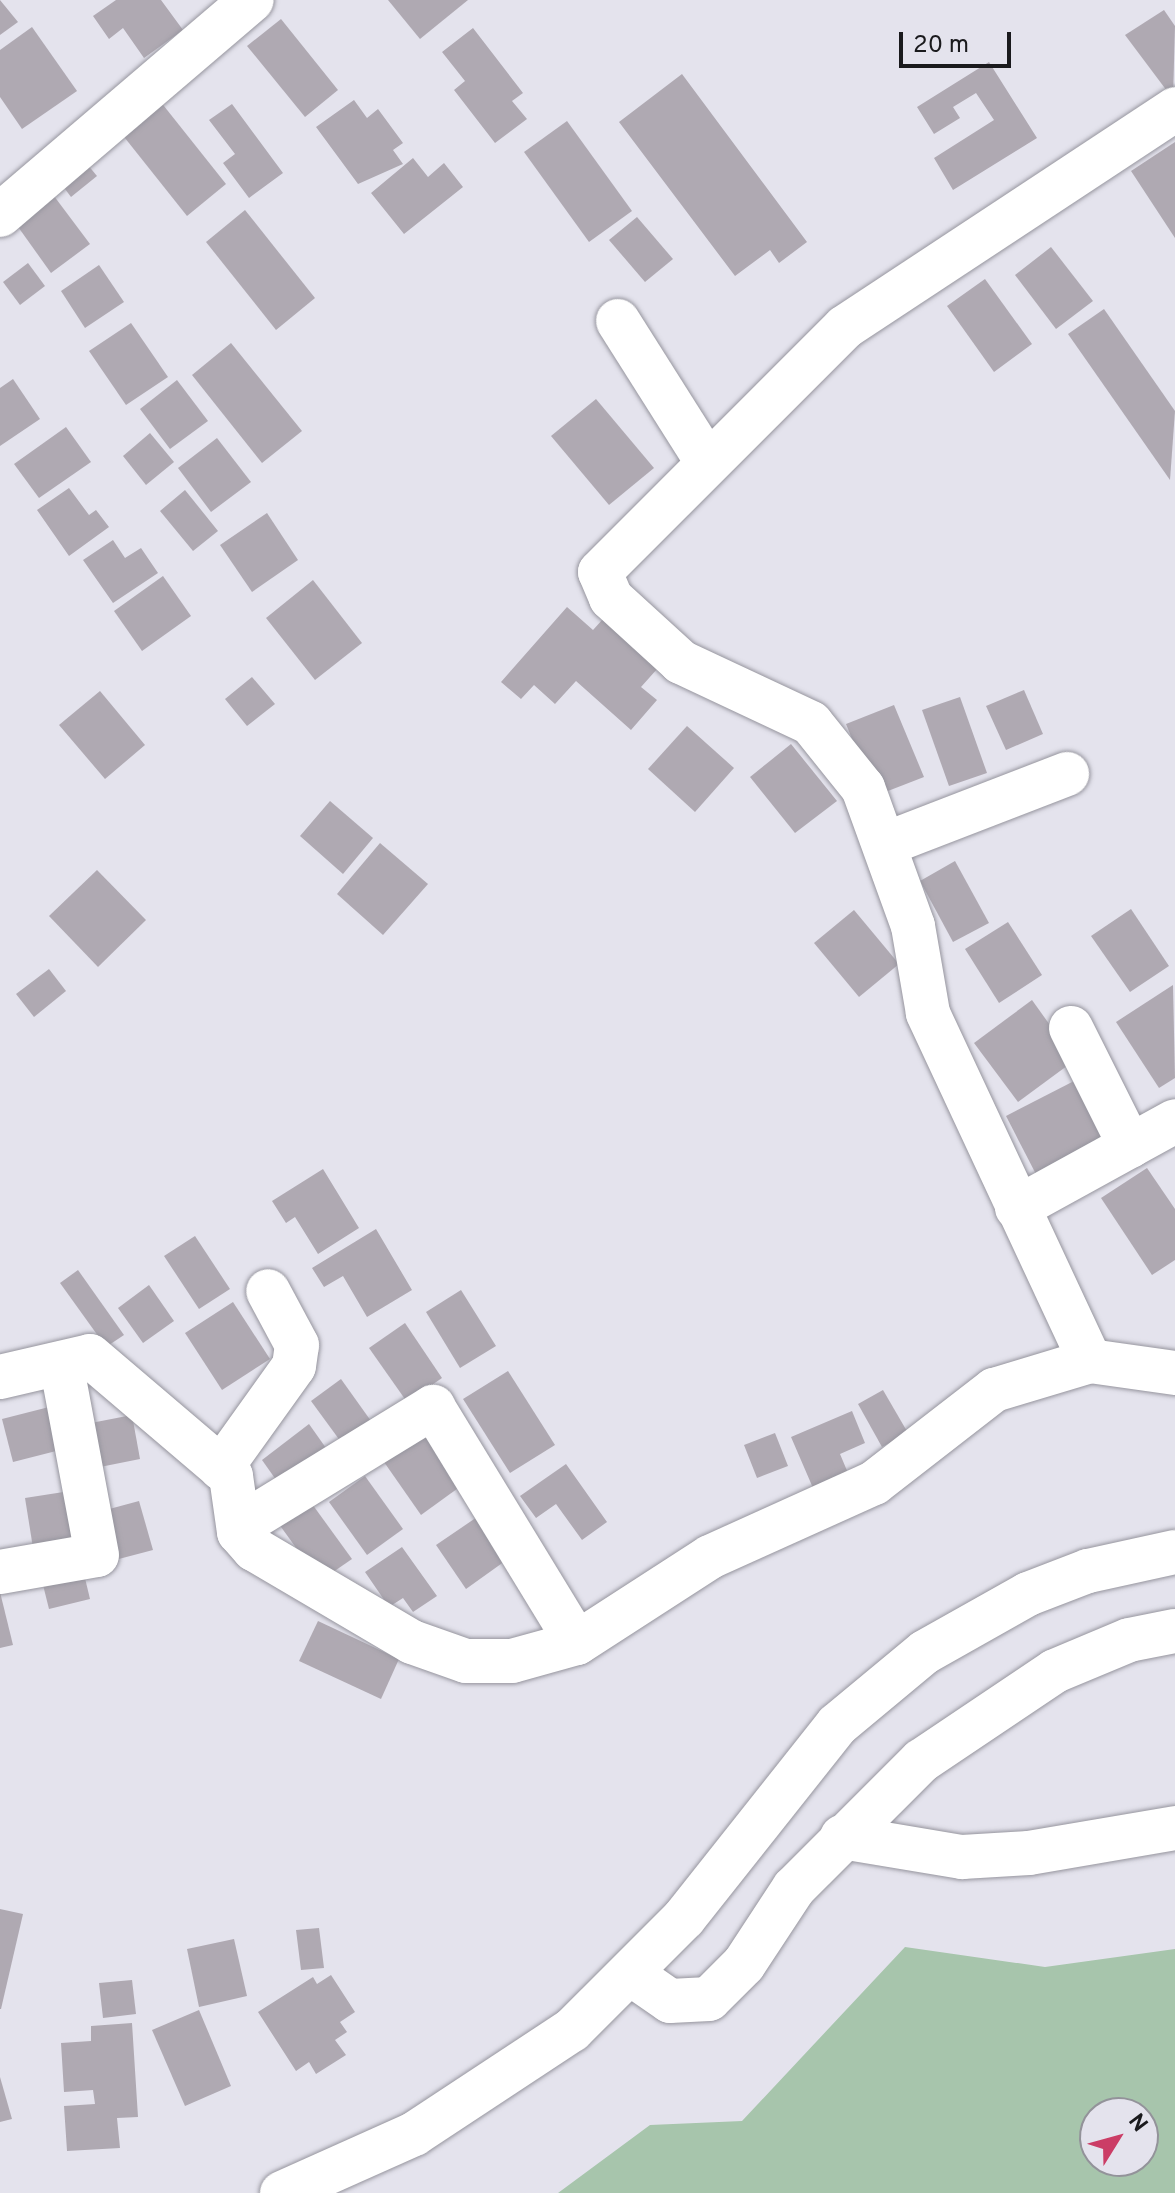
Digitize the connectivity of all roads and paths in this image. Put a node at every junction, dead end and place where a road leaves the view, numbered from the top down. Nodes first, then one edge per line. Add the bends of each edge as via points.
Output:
1 (252, 0) edge
2 (1175, 109) edge
3 (0, 215) edge
4 (618, 321) dead end
5 (707, 462) junction
6 (1067, 774) dead end
7 (888, 843) junction
8 (1071, 1028) dead end
9 (1175, 1121) edge
10 (1130, 1146) junction
11 (1017, 1208) junction
12 (268, 1291) dead end
13 (1090, 1361) junction
14 (61, 1363) junction
15 (1175, 1373) edge
16 (0, 1377) edge
17 (221, 1468) junction
18 (239, 1526) junction
19 (1175, 1552) edge
20 (0, 1572) edge
21 (1175, 1631) edge
22 (577, 1643) junction
23 (1175, 1828) edge
24 (842, 1837) junction
25 (631, 1974) junction
26 (282, 2193) edge

1 - 3 street
2 - 5 street via 845,327
4 - 5 street
5 - 7 street via 600,572 611,598 681,662 811,723 863,788
6 - 7 street
7 - 11 street via 928,1013
8 - 10 street
9 - 10 street
10 - 11 street
11 - 13 street
12 - 17 street via 297,1345 294,1366
13 - 15 street
13 - 22 street via 994,1390 874,1483 710,1557
14 - 16 street
14 - 17 street via 90,1356
14 - 20 street via 97,1555
17 - 18 street via 231,1476
18 - 22 street via 254,1549 319,1591 466,1661 512,1661
18 - 22 street via 433,1407
19 - 25 street via 1088,1571 1028,1594 979,1618 867,1696 792,1774 684,1918
21 - 24 street via 1099,1652 994,1707 921,1761
23 - 24 street via 1029,1853 962,1857
24 - 25 street via 709,1999 670,2001
25 - 26 street via 499,2084 414,2134

